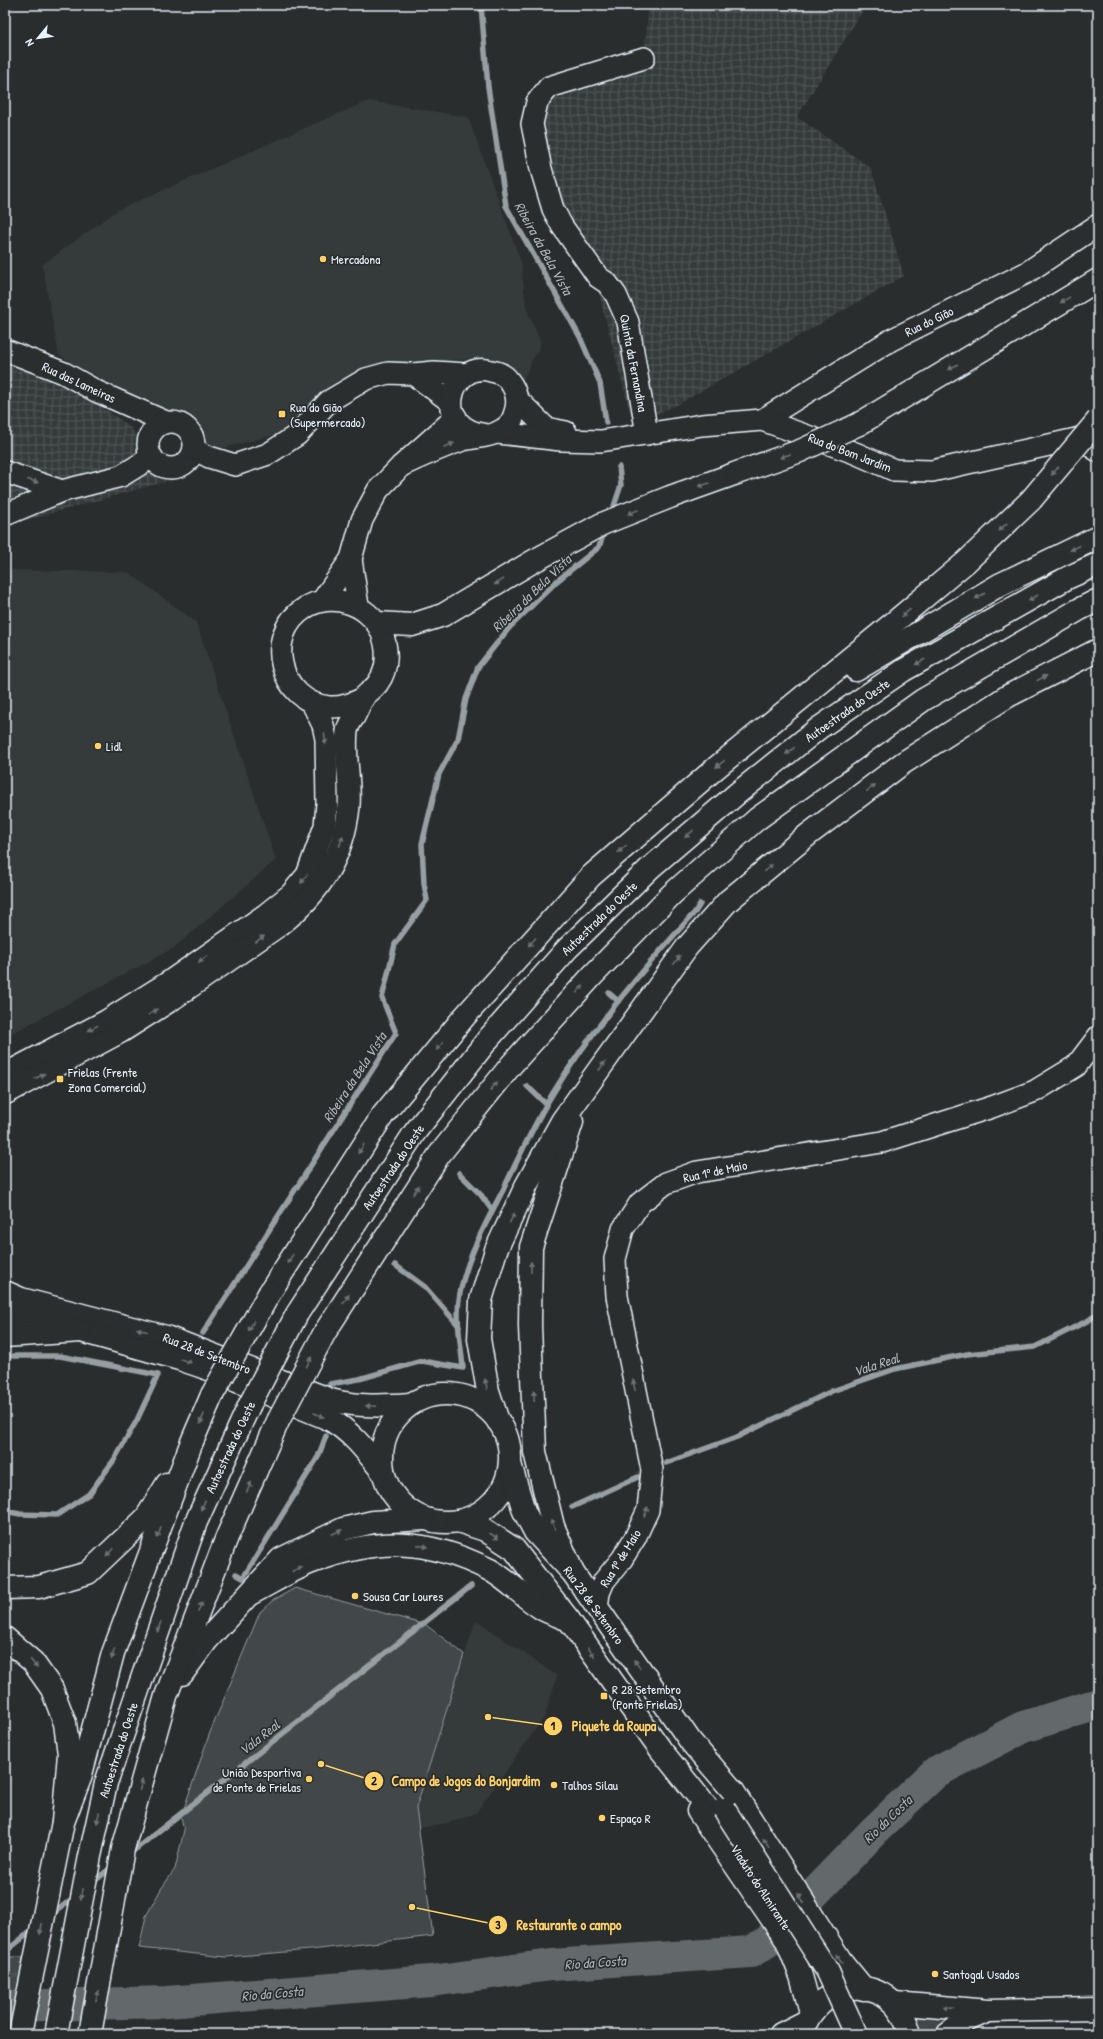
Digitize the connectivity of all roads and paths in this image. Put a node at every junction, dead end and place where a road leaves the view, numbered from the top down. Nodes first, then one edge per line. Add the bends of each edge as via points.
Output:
1 (644, 58) dead end
2 (1098, 225) edge
3 (1098, 280) edge
4 (5, 350) edge
5 (413, 374) junction
6 (467, 374) junction
7 (517, 400) junction
8 (130, 406) junction
9 (454, 410) junction
10 (762, 420) junction
11 (1098, 420) edge
12 (166, 422) junction
13 (492, 434) junction
14 (647, 434) junction
15 (1089, 436) edge
16 (601, 441) junction
17 (150, 449) junction
18 (194, 449) junction
19 (1098, 451) edge
20 (401, 466) junction
21 (5, 472) edge
22 (62, 491) junction
23 (5, 515) edge
24 (1098, 537) edge
25 (351, 559) junction
26 (1098, 564) edge
27 (322, 601) junction
28 (1092, 604) edge
29 (358, 606) junction
30 (377, 622) junction
31 (1098, 650) edge
32 (364, 698) junction
33 (312, 703) junction
34 (751, 740) junction
35 (1098, 1037) edge
36 (5, 1074) edge
37 (5, 1094) edge
38 (580, 1098) junction
39 (5, 1292) edge
40 (5, 1314) edge
41 (81, 1332) junction
42 (5, 1336) edge
43 (410, 1404) junction
44 (498, 1421) junction
45 (191, 1444) junction
46 (510, 1464) junction
47 (382, 1471) junction
48 (424, 1519) junction
49 (458, 1522) junction
50 (573, 1573) junction
51 (5, 1588) edge
52 (250, 1594) junction
53 (597, 1608) junction
54 (569, 1620) junction
55 (5, 1638) edge
56 (166, 1696) junction
57 (691, 1742) junction
58 (661, 1750) junction
59 (721, 1815) junction
60 (63, 1822) junction
61 (864, 1989) junction
62 (894, 2003) junction
63 (1098, 2009) edge
64 (988, 2011) junction
65 (806, 2023) edge
66 (20, 2034) edge
67 (56, 2034) edge
68 (90, 2034) edge
69 (781, 2034) edge
70 (845, 2034) edge
71 (856, 2034) edge
72 (910, 2034) edge
73 (948, 2034) edge

1 - 14 street, Quinta da Fernandina via 549,87 537,102 532,124 541,169 553,209 598,277 616,294 628,322
2 - 10 street, Rua do Gião via 1026,273 891,340
3 -> 30 main road, bridge via 859,424 800,451 602,524 443,615 412,625
4 - 8 street, Rua das Lameiras via 64,372
5 - 6 street
5 - 9 street
5 - 18 street via 388,373 366,379 329,401 297,435 268,454 235,465
6 - 7 street via 483,370 499,373 508,379
6 - 9 street via 456,387
7 - 13 street via 513,419 506,427
7 - 16 street, Rua do Bom Jardim via 546,428
8 - 12 street, Rua das Lameiras
8 - 17 street, Rua das Lameiras
9 - 13 street via 458,423 466,430 476,434
9 - 20 street
10 - 14 street, Rua do Bom Jardim via 702,425
10 - 15 street, Rua do Bom Jardim via 855,453 894,470 932,471
11 -> 34 main road, bridge via 1031,500 966,562
12 - 17 street via 154,430
12 - 18 street via 181,424 187,428 192,434
13 - 16 street, Rua do Bom Jardim
20 -> 13 street via 461,441
14 - 16 street, Rua do Bom Jardim
15 - 19 street
17 - 18 street via 164,467 172,468 186,462
17 - 22 street via 121,476
20 - 25 street via 378,490 362,520
21 -> 22 street
22 - 23 street
24 -> 34 main road via 998,585 886,650
25 - 27 street
25 - 29 street
26 -> 67 main road, Autoestrada do Oeste, bridge via 1067,578 904,670 819,728 738,792 650,868 567,949 489,1038 415,1132 297,1314 249,1406 196,1522 106,1783
27 - 29 street via 341,600
27 - 33 street via 304,609 293,618 285,630 281,644 280,661 286,679 297,693
56 -> 28 main road, bridge via 227,1536 278,1421 324,1332 439,1155 512,1064 593,975 672,894 757,819 923,700
29 - 30 street
30 - 32 street via 386,642 386,663 378,683
38 -> 31 main road via 682,953 728,901 809,834 903,763 1008,696
32 - 33 street via 348,705 330,707
37 -> 32 street via 89,1050 173,999 296,913 318,890 342,841 349,806 347,729
33 -> 36 street via 323,725 326,739 325,826 307,875 292,894 167,983 106,1021
34 -> 45 main road, bridge via 590,876 465,1016 383,1115 270,1292 212,1395
53 -> 35 street, Rua 1º de Maio via 604,1581 622,1559 648,1510 652,1470 620,1313 615,1259 623,1229 640,1203 666,1183 697,1172 882,1142 992,1107 1035,1091 1076,1066
44 -> 38 main road via 483,1369 479,1339 481,1300 496,1250 526,1186 562,1121
50 -> 38 main road via 553,1526 535,1452 530,1326 531,1247
43 -> 39 main road, Rua 28 de Setembro via 349,1405 166,1337 21,1299
40 - 41 main road, Rua 28 de Setembro
41 - 42 main road
41 -> 47 main road, Rua 28 de Setembro via 203,1367 329,1419 358,1440
43 - 44 main road via 428,1396 447,1394 467,1397 484,1407
43 - 47 main road via 396,1417 386,1434 381,1452
44 - 46 main road via 505,1434
45 -> 51 main road via 146,1518 88,1573 39,1587
45 -> 60 main road via 114,1653 80,1778
46 - 49 main road via 505,1484 494,1501 478,1514
46 - 50 main road, Rua 28 de Setembro via 524,1511 535,1532
47 - 48 main road via 391,1492 400,1503
48 - 49 main road via 441,1523
52 -> 48 main road via 281,1560 343,1529 373,1522
49 -> 54 main road via 484,1530 514,1549
50 - 53 main road, Rua 28 de Setembro
52 -> 54 main road via 311,1562 349,1550 382,1545 418,1545 449,1552 491,1571 541,1608
52 - 56 main road via 207,1640
57 -> 53 main road, Rua 28 de Setembro
54 -> 58 main road
55 -> 60 main road via 33,1662 52,1689 65,1723 68,1754
68 -> 56 main road via 123,1849
57 - 59 main road, Viaduto do Almirante
61 -> 57 main road via 840,1961 733,1791
58 - 59 main road, Viaduto do Almirante
58 - 65 main road via 680,1786 787,1941 801,1976
59 - 70 main road, Viaduto do Almirante via 818,1978
59 - 71 main road, Viaduto do Almirante, bridge via 828,1972
60 -> 66 main road
61 - 62 main road via 880,1994
61 - 65 main road via 849,1988 834,1992 821,2000
64 -> 62 main road
62 - 72 main road via 905,2017
63 - 64 main road
64 - 73 main road via 965,2021
65 - 69 main road

